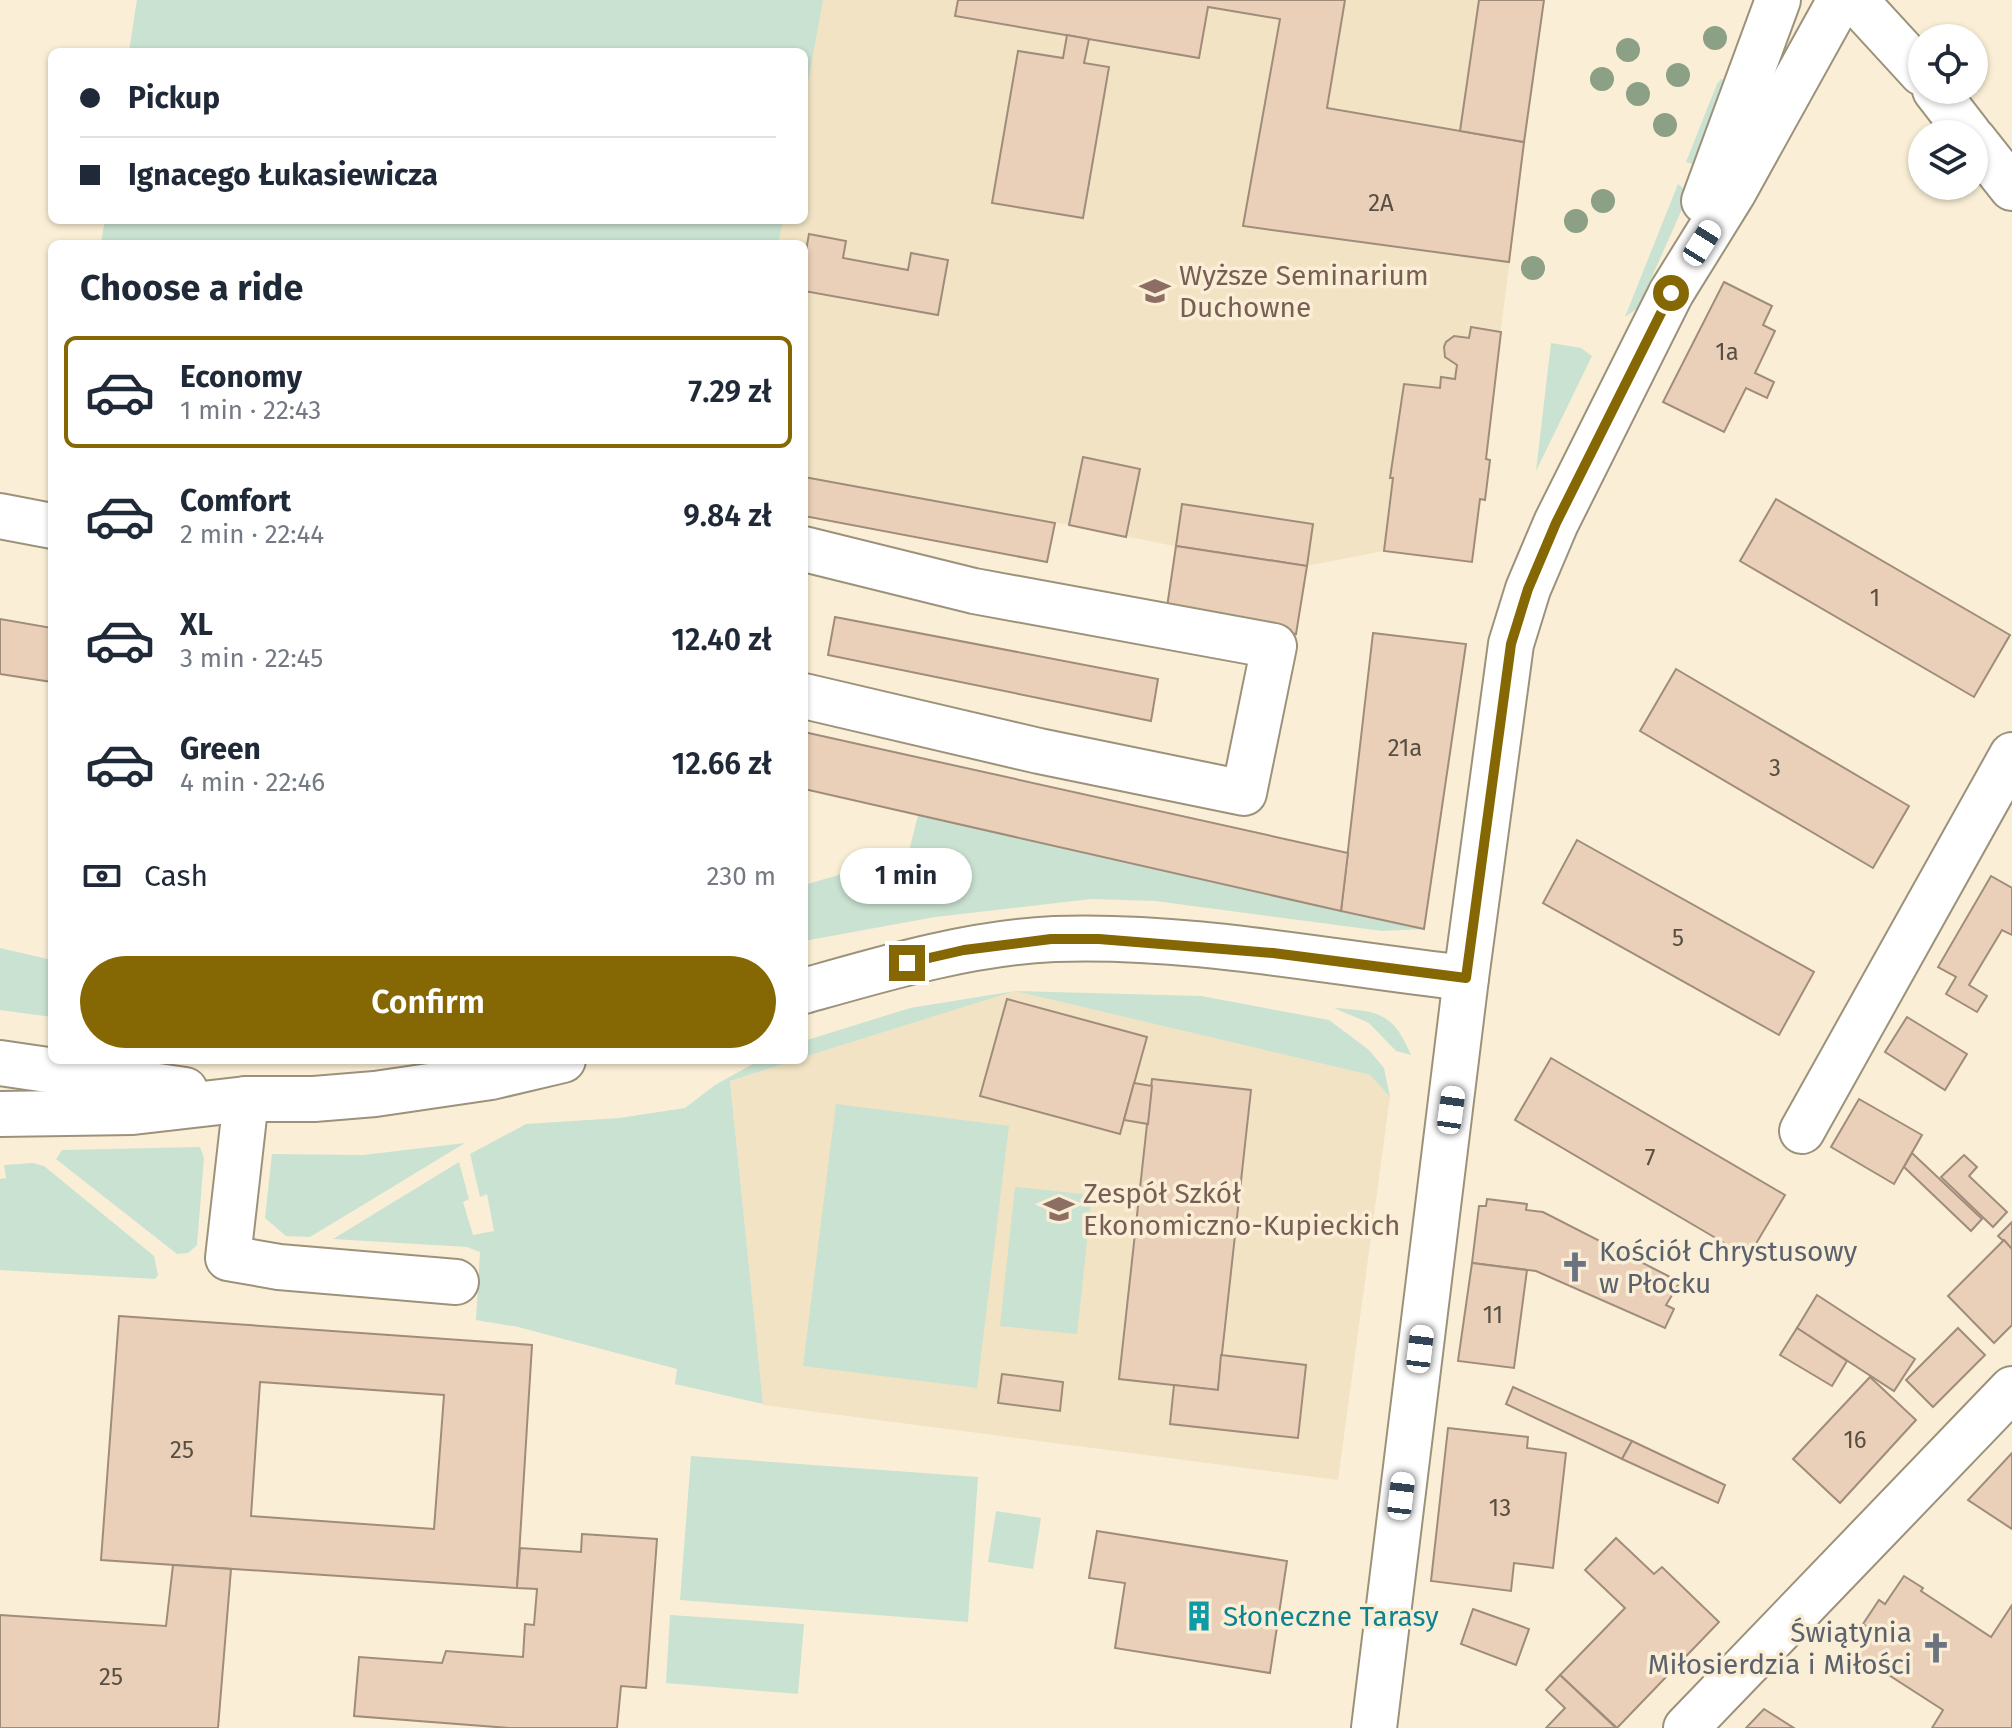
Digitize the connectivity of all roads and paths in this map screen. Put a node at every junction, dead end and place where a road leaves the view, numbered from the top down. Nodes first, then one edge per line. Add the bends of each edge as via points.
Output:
1 (1804, 0) edge
2 (1840, 0) edge
3 (1855, 0) edge
4 (1773, 13) edge
5 (1908, 58) edge
6 (1946, 104) edge
7 (1958, 120) edge
8 (1988, 158) edge
9 (2012, 188) edge
10 (1671, 293) junction
11 (0, 516) edge
12 (48, 525) edge
13 (808, 550) edge
14 (808, 697) edge
15 (2012, 755) edge
16 (1466, 978) junction
17 (808, 990) edge
18 (0, 1063) edge
19 (546, 1064) edge
20 (246, 1099) junction
21 (0, 1114) edge
22 (1802, 1131) dead end
23 (456, 1282) dead end
24 (2012, 1389) edge
25 (1374, 1728) edge
26 (1686, 1728) edge

1 - 4 street
2 - 10 street
3 - 5 street
4 - 10 street
6 - 7 street
8 - 9 street
10 - 16 street via 1556,523 1511,644
11 - 12 street
13 - 14 street via 974,591 1274,646 1244,793
15 - 22 street
16 - 17 street via 1199,945 1051,939 964,950
16 - 25 street
18 - 20 street
19 - 20 street via 375,1094
20 - 21 street via 133,1112
20 - 23 street via 228,1258
24 - 26 street

